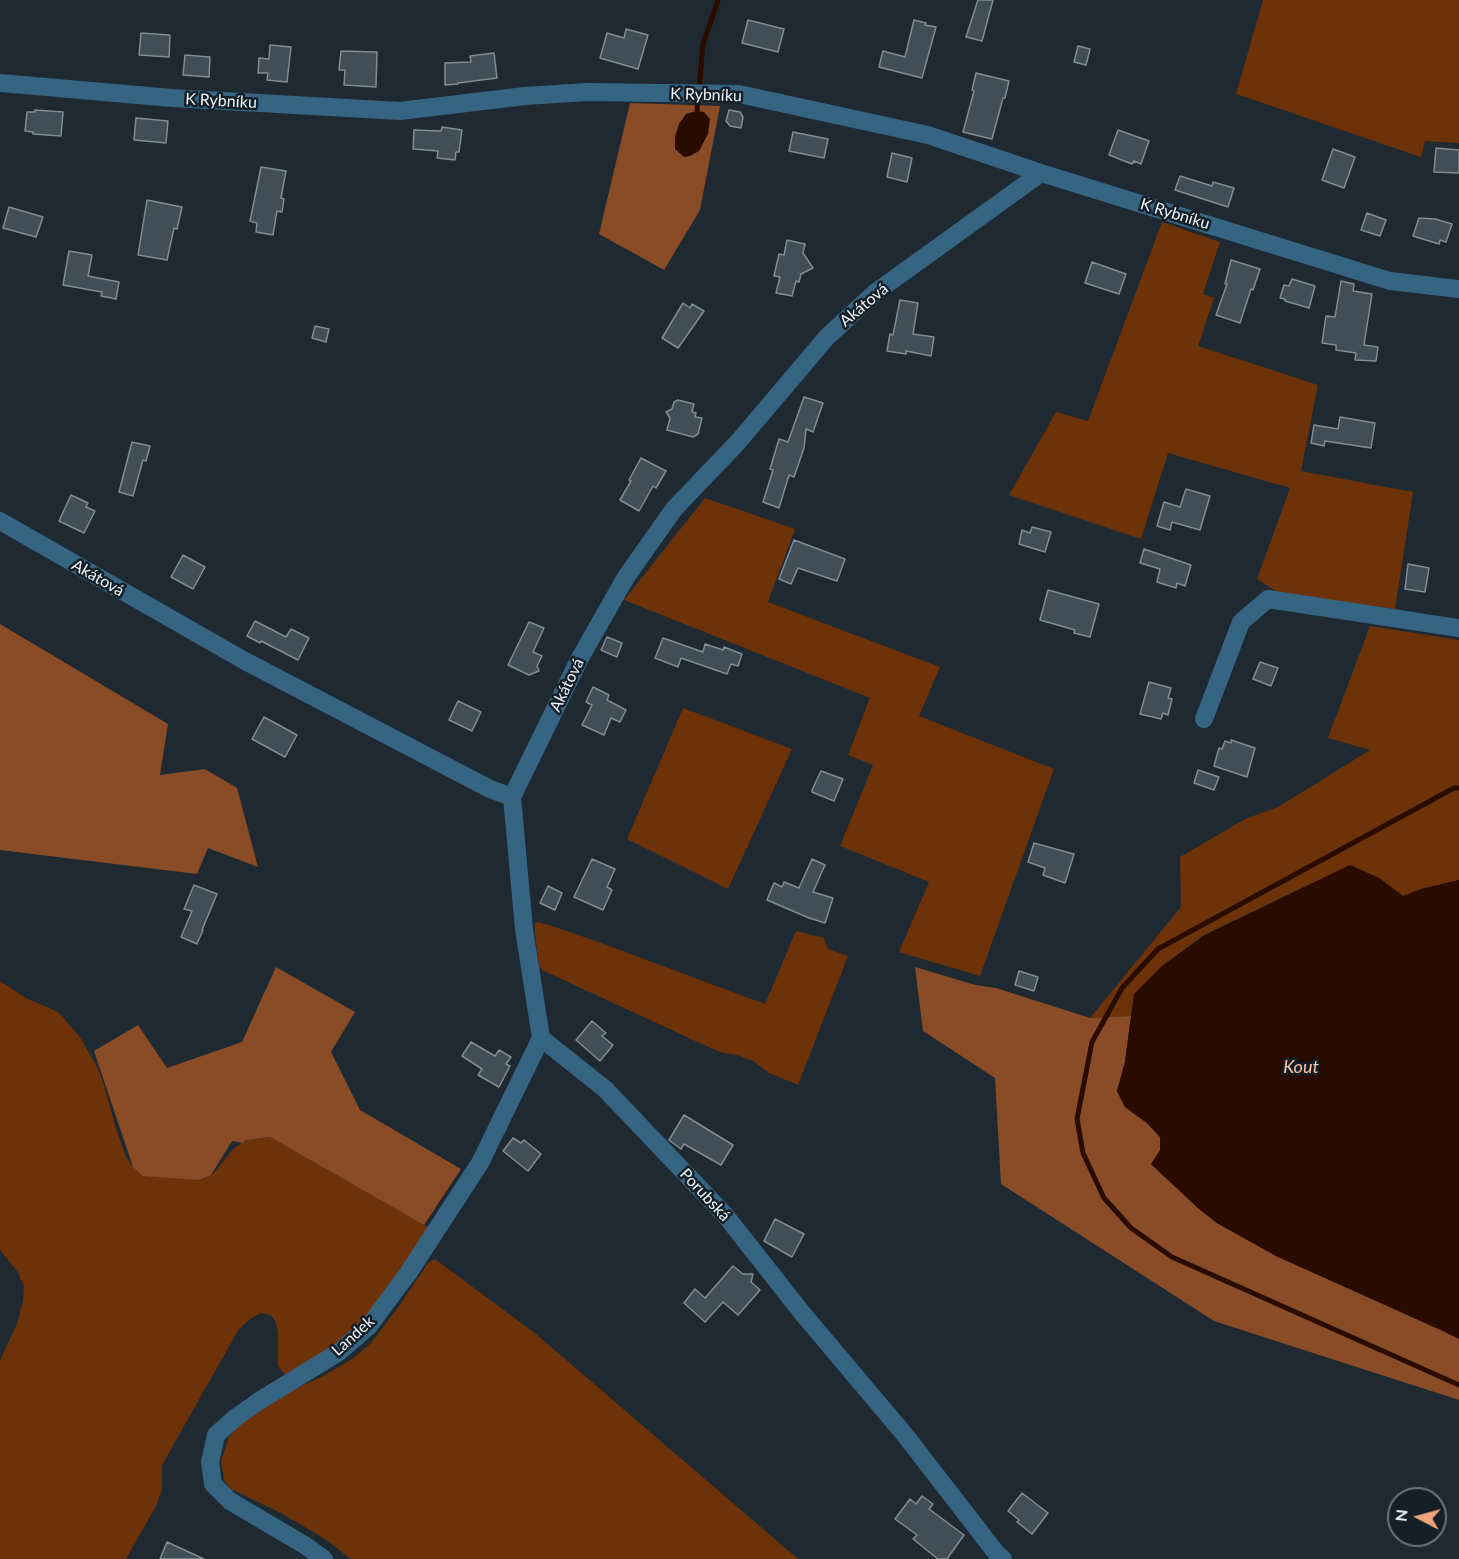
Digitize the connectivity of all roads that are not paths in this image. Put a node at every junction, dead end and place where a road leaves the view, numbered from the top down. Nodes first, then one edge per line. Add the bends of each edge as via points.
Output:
1 (0, 83) edge
2 (1041, 172) junction
3 (1459, 289) edge
4 (0, 521) edge
5 (1459, 628) edge
6 (1204, 719) dead end
7 (512, 797) junction
8 (541, 1038) junction
9 (324, 1559) edge
10 (1003, 1559) edge

1 - 2 street, K Rybníku via 400,111 587,92 739,94 928,135
2 - 3 street, K Rybníku via 1390,281
2 - 7 street, Akátová via 876,292 826,337 738,442 674,509 626,577 580,658
4 - 7 street, Akátová via 245,661
5 - 6 street via 1268,599 1241,622
7 - 8 street via 524,929
8 - 9 street, Landek via 480,1162 369,1326 339,1352 259,1401 216,1435 210,1462 213,1484 230,1501
8 - 10 street, Porubská via 605,1089 725,1215

